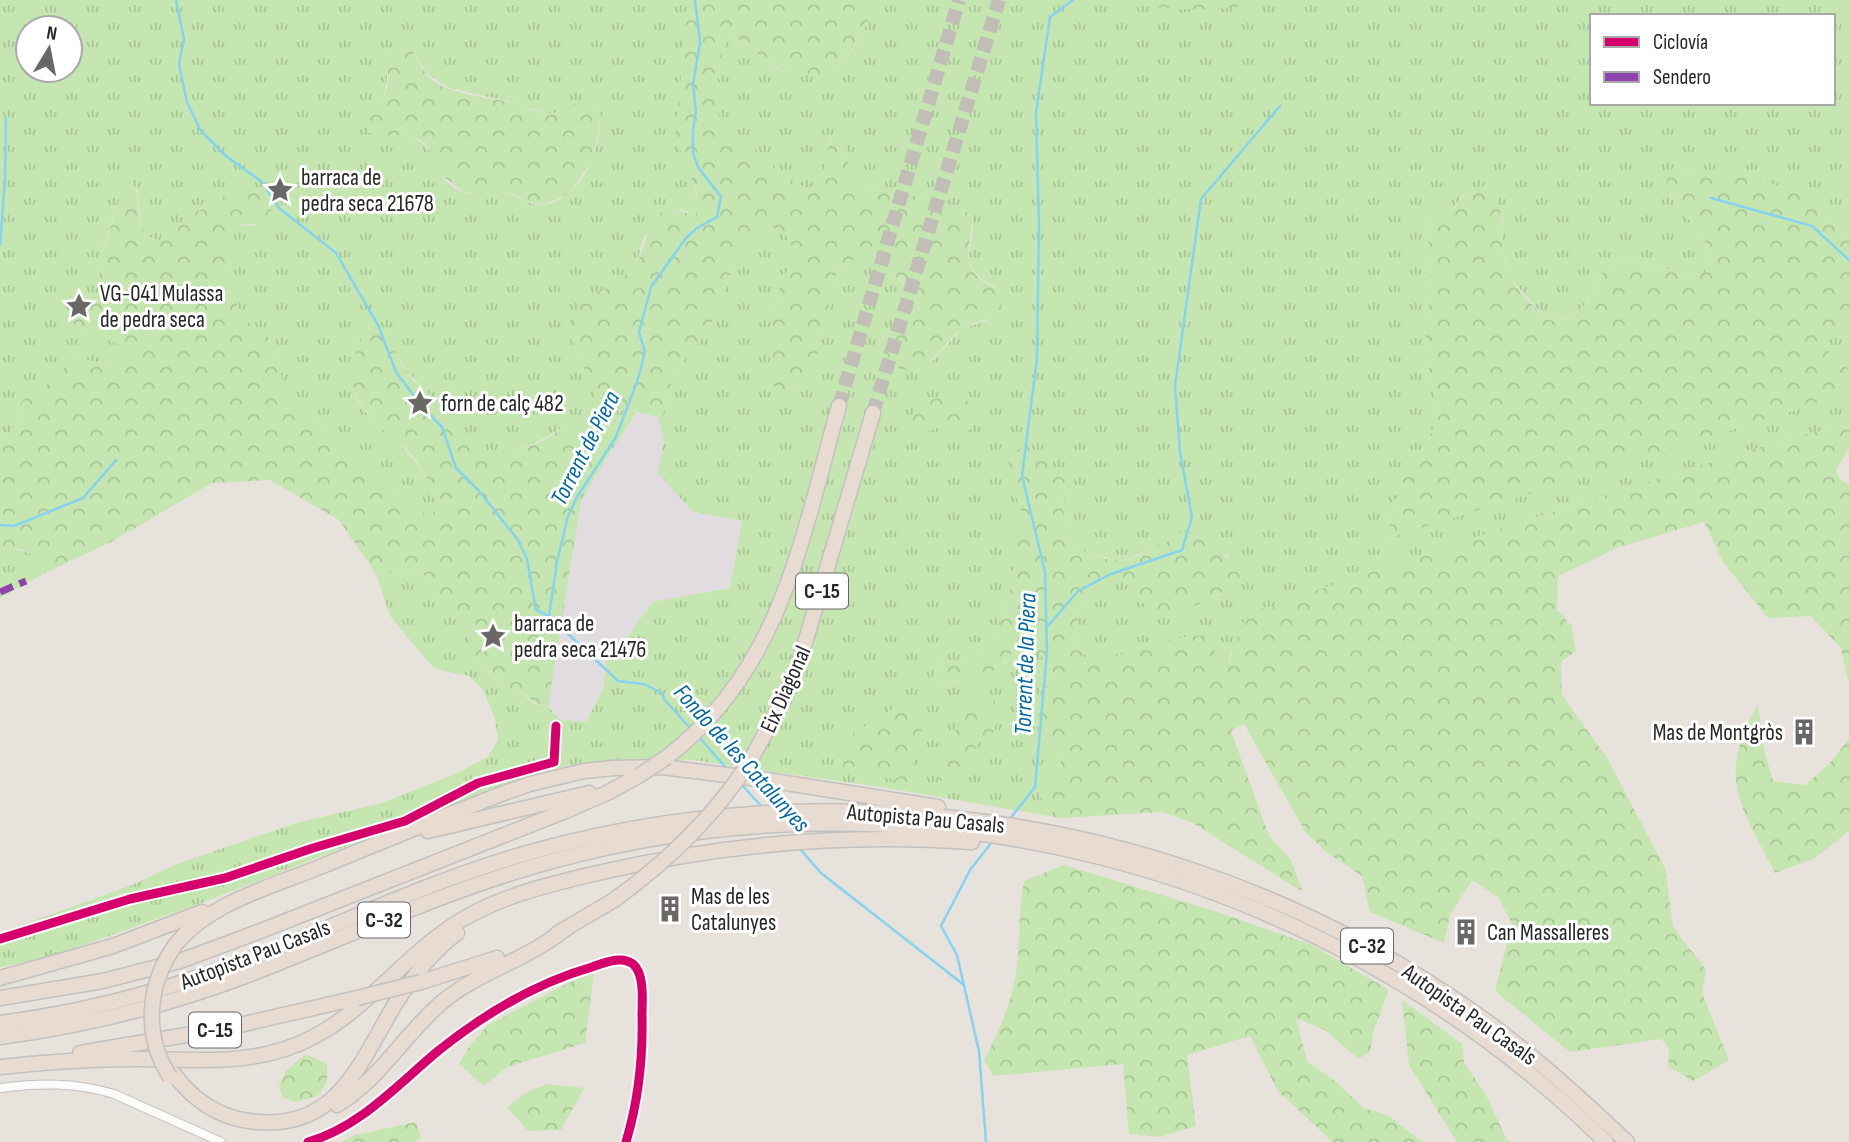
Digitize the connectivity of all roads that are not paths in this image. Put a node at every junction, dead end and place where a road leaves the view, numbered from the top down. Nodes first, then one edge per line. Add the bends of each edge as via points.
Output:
1 (839, 406) tunnel mouth
2 (873, 413) tunnel mouth
3 (556, 726) dead end
4 (627, 782) junction
5 (773, 819) junction
6 (997, 833) junction
7 (616, 869) junction
8 (282, 882) junction
9 (566, 929) junction
10 (0, 939) edge
11 (178, 945) junction
12 (0, 978) edge
13 (0, 998) edge
14 (0, 1023) edge
15 (0, 1037) edge
16 (71, 1054) junction
17 (0, 1061) edge
18 (21, 1065) junction
19 (0, 1067) edge
20 (172, 1075) junction
21 (0, 1087) edge
22 (221, 1142) edge
23 (308, 1142) edge
24 (626, 1142) edge
25 (1606, 1142) edge
26 (1627, 1142) edge

1 - 4 highway, Eix Diagonal / C-15, bridge via 791,573 775,617 743,677 695,734
2 - 9 highway, Eix Diagonal / C-15, bridge via 800,660 750,761 680,846 614,900
3 - 10 street via 554,762 478,783 405,821 225,878 130,899
4 - 11 highway via 406,838 219,915
4 - 13 highway, C-15 via 568,810 206,952 103,981
5 - 6 highway, Autopista Pau Casals / C-32 via 890,812
5 - 14 highway, Autopista Pau Casals / C-32 via 662,824 539,850 443,881 176,985
5 - 15 highway, Autopista Pau Casals / C-32 via 558,859 450,894 183,997 94,1021
6 - 7 highway via 795,843
6 - 8 highway via 978,814 733,775 633,767 584,771 503,793
6 - 25 highway, Autopista Pau Casals / C-32 via 1022,847 1104,863 1226,896 1329,942 1485,1037
6 - 26 highway, Autopista Pau Casals / C-32 via 1096,842 1170,862 1270,899 1346,934 1443,991 1504,1034
7 - 18 highway via 523,892 465,918 422,948 344,1019 287,1048 236,1059
7 - 20 highway via 511,902 450,939 420,968 398,999 355,1075 311,1112 278,1122 230,1117 197,1099
8 - 11 highway via 207,916
8 - 12 highway via 113,946
9 - 16 highway, C-15, bridge via 504,956 421,982 222,1029
9 - 20 highway via 456,991 354,1094 302,1121 266,1128 228,1122 194,1102
11 - 20 highway, bridge via 163,975 156,1009 161,1046
16 - 17 highway
16 - 18 highway, C-15
18 - 19 highway, C-15
21 - 22 street via 51,1083 96,1089
23 - 24 street via 372,1108 490,1014 538,988 620,960 637,969 642,999 636,1108

